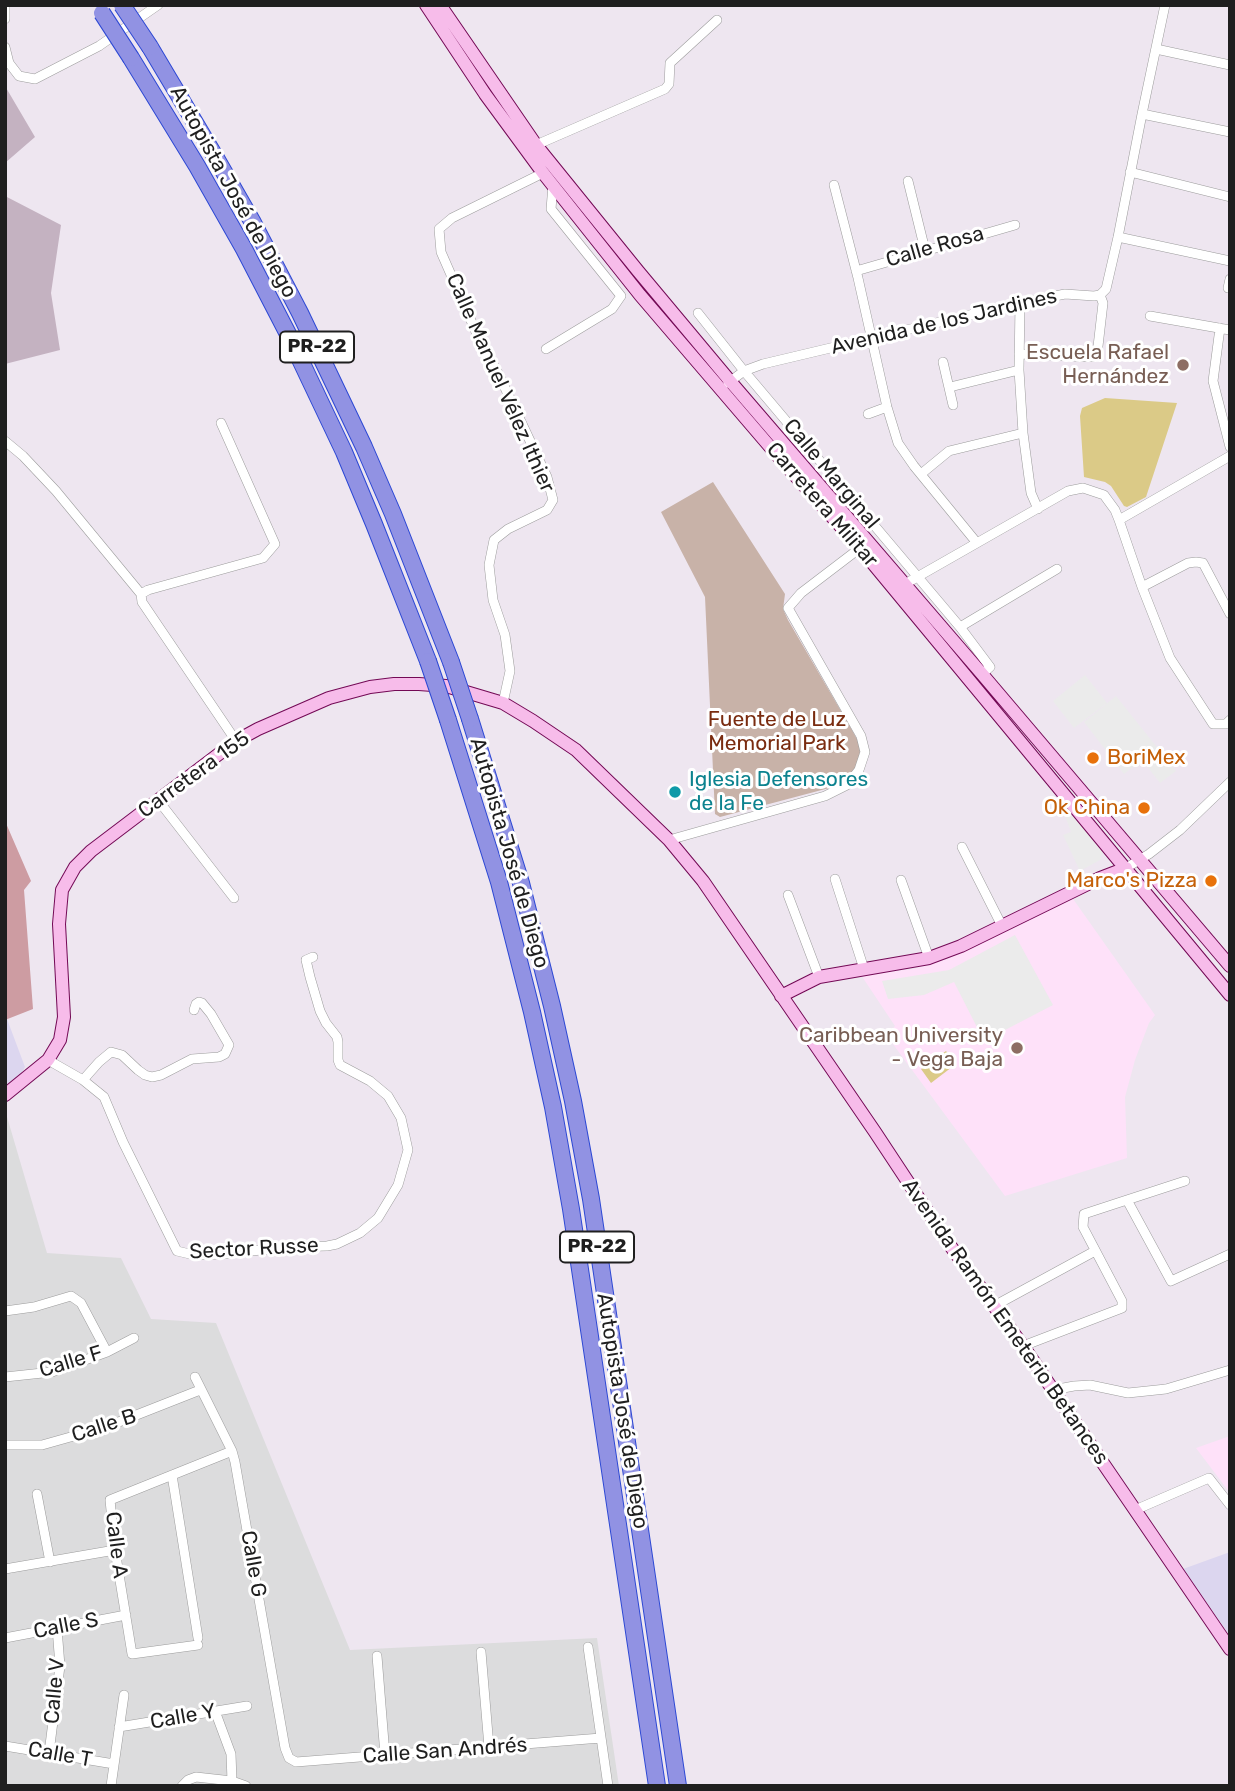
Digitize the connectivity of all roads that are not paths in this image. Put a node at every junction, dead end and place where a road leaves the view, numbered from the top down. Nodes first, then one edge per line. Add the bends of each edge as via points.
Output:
1 (122, 5) edge
2 (158, 5) edge
3 (426, 5) edge
4 (440, 5) edge
5 (1165, 5) edge
6 (5, 6) edge
7 (100, 9) edge
8 (5, 19) edge
9 (717, 20) dead end
10 (5, 47) edge
11 (1156, 49) junction
12 (1230, 65) edge
13 (1142, 114) junction
14 (1230, 132) edge
15 (536, 145) junction
16 (1130, 172) junction
17 (543, 173) junction
18 (908, 181) dead end
19 (834, 185) dead end
20 (553, 186) junction
21 (1230, 197) edge
22 (1014, 225) dead end
23 (1118, 237) junction
24 (925, 250) junction
25 (1230, 261) edge
26 (856, 271) junction
27 (640, 295) junction
28 (1100, 295) junction
29 (621, 296) junction
30 (1020, 303) junction
31 (698, 313) dead end
32 (1150, 316) dead end
33 (1225, 329) edge
34 (871, 338) junction
35 (546, 349) dead end
36 (1019, 354) junction
37 (943, 362) dead end
38 (1019, 370) junction
39 (744, 371) junction
40 (725, 385) junction
41 (950, 387) junction
42 (953, 405) dead end
43 (887, 407) junction
44 (868, 414) dead end
45 (221, 423) dead end
46 (1023, 433) junction
47 (5, 441) edge
48 (1230, 447) edge
49 (1230, 456) edge
50 (921, 474) junction
51 (1038, 509) junction
52 (1119, 520) junction
53 (977, 543) junction
54 (860, 548) junction
55 (1057, 569) dead end
56 (918, 576) junction
57 (905, 583) junction
58 (1142, 587) junction
59 (142, 594) junction
60 (1230, 614) edge
61 (960, 627) junction
62 (982, 674) junction
63 (503, 704) junction
64 (1230, 720) edge
65 (236, 741) junction
66 (1230, 782) edge
67 (158, 800) junction
68 (669, 840) junction
69 (962, 847) dead end
70 (1140, 860) junction
71 (1126, 868) junction
72 (835, 879) dead end
73 (901, 880) dead end
74 (788, 895) dead end
75 (234, 898) dead end
76 (1002, 926) junction
77 (313, 957) dead end
78 (929, 958) junction
79 (1230, 965) edge
80 (864, 969) junction
81 (819, 976) junction
82 (1230, 995) edge
83 (781, 996) junction
84 (194, 1010) dead end
85 (48, 1060) junction
86 (83, 1080) junction
87 (5, 1095) edge
88 (1185, 1181) dead end
89 (1127, 1200) junction
90 (1095, 1251) junction
91 (1230, 1254) edge
92 (994, 1306) junction
93 (5, 1311) edge
94 (134, 1338) dead end
95 (1023, 1346) junction
96 (107, 1352) junction
97 (1230, 1370) edge
98 (5, 1377) edge
99 (195, 1377) dead end
100 (200, 1390) junction
101 (1053, 1390) junction
102 (5, 1445) edge
103 (232, 1451) junction
104 (172, 1475) junction
105 (37, 1494) dead end
106 (1230, 1505) edge
107 (1135, 1510) junction
108 (115, 1549) junction
109 (50, 1562) junction
110 (5, 1569) edge
111 (126, 1615) junction
112 (57, 1628) junction
113 (5, 1637) edge
114 (588, 1647) dead end
115 (1230, 1649) edge
116 (481, 1651) dead end
117 (377, 1656) dead end
118 (124, 1695) dead end
119 (247, 1706) dead end
120 (215, 1711) junction
121 (119, 1727) junction
122 (601, 1738) junction
123 (5, 1746) edge
124 (489, 1747) junction
125 (49, 1753) junction
126 (385, 1755) junction
127 (289, 1758) joint
128 (114, 1764) junction
129 (232, 1781) junction
130 (111, 1786) edge
131 (182, 1786) edge
132 (246, 1786) edge
133 (608, 1786) edge
134 (657, 1786) edge
135 (678, 1786) edge

1 - 135 highway, Autopista José de Diego / PR-22, bridge via 252,221 328,370 393,514 470,719 521,883 573,1101
2 - 10 street via 99,46 35,79 19,76
3 - 17 main road, Carretera Militar
4 - 15 main road, Carretera Militar
5 - 11 street
6 - 8 street
7 - 134 highway, Autopista José de Diego / PR-22, bridge via 237,237 344,452 428,661 499,882 553,1107 571,1209
9 - 15 street via 670,63 665,89
11 - 12 street
11 - 13 street
13 - 14 street
13 - 16 street
15 - 40 main road, Carretera Militar
16 - 21 street
16 - 23 street
17 - 20 main road, Carretera Militar
17 - 63 street, Calle Manuel Vélez Ithier via 452,218 439,229 441,252 547,477 553,500 547,510 494,540 489,565 493,600 505,635 510,671
18 - 24 street
19 - 26 street
20 - 27 main road, Carretera Militar
20 - 29 street via 551,209
22 - 24 street, Calle Rosa
23 - 25 street
23 - 28 street via 1106,289
24 - 26 street, Calle Rosa
26 - 34 street
27 - 29 street
27 - 40 main road, Carretera Militar
28 - 30 street, Avenida de los Jardines via 1065,294
28 - 36 street via 1097,355
29 - 35 street via 612,309
30 - 34 street, Avenida de los Jardines
30 - 36 street
31 - 39 street, Calle Marginal
32 - 33 street
33 - 48 street via 1213,381
34 - 39 street, Avenida de los Jardines
34 - 43 street
36 - 38 street
37 - 41 street
38 - 41 street
38 - 46 street
39 - 40 street, Avenida de los Jardines
39 - 56 street, Calle Marginal
40 - 54 main road, Carretera Militar via 783,462
40 - 57 main road, Carretera Militar
41 - 42 street
43 - 44 street
43 - 50 street via 898,443
45 - 59 street via 275,544 263,558
46 - 50 street via 948,451
46 - 51 street via 1031,494
47 - 59 street via 55,491
49 - 52 street
50 - 53 street
51 - 52 street via 1068,491 1083,488 1104,495
51 - 53 street
52 - 58 street
53 - 56 street
54 - 68 street via 788,608 861,736 865,752 859,770 847,785 825,796
54 - 71 main road, Carretera Militar
55 - 61 street
56 - 57 street
56 - 61 street, Calle Marginal
57 - 62 main road, Carretera Militar
58 - 60 street via 1188,563 1203,563
58 - 64 street via 1170,658 1213,724
59 - 65 street via 142,602
61 - 62 street, Calle Marginal via 990,667
62 - 70 main road, Carretera Militar
63 - 65 main road, Carretera 155 via 446,686 370,687 329,698
63 - 68 main road, Carretera 155 via 576,750
65 - 67 main road, Carretera 155
66 - 70 street via 1180,830
67 - 75 street
67 - 85 main road, Carretera 155 via 91,851 62,890 63,1029
68 - 83 main road, Carretera 155 via 703,881
69 - 76 street
70 - 71 street
70 - 79 main road, Carretera Militar
71 - 76 main road
71 - 82 main road, Carretera Militar
72 - 80 street
73 - 78 street
74 - 81 street
76 - 78 main road
77 - 86 street, Sector Russe via 306,960 316,999 337,1037 340,1065 388,1096 406,1139 407,1157 398,1185 378,1218 360,1233 327,1246 226,1254 177,1251 104,1097
78 - 80 main road
80 - 81 main road
81 - 83 main road
83 - 92 main road, Avenida Ramón Emeterio Betances
84 - 86 street via 199,1002 211,1014 229,1045 225,1054 192,1059 152,1077 111,1052
85 - 86 street, Sector Russe
85 - 87 main road, Carretera 155
88 - 89 street
89 - 90 street via 1084,1214 1083,1227
89 - 91 street via 1171,1281
90 - 92 street
90 - 95 street via 1122,1308
92 - 95 main road, Avenida Ramón Emeterio Betances
93 - 96 street via 71,1296 81,1303
94 - 96 street, Calle F
95 - 101 main road, Avenida Ramón Emeterio Betances
96 - 98 street, Calle F via 52,1372
97 - 101 street via 1166,1389 1128,1393 1074,1385
99 - 100 street, Calle G
100 - 102 street, Calle B via 106,1427 42,1445
100 - 103 street, Calle G
101 - 107 main road, Avenida Ramón Emeterio Betances
103 - 104 street, Calle A
103 - 127 street, Calle G
104 - 108 street, Calle A via 110,1500
104 - 111 street, Calle A via 198,1642 132,1654
105 - 109 street
106 - 107 street via 1209,1478
107 - 115 main road, Avenida Ramón Emeterio Betances
108 - 109 street
108 - 111 street, Calle A
109 - 110 street
111 - 112 street, Calle S
112 - 113 street, Calle S
112 - 125 street, Calle V via 60,1666
114 - 122 street
116 - 124 street
117 - 126 street
118 - 121 street
119 - 120 street, Calle Y
120 - 121 street, Calle Y
120 - 129 street via 231,1754
121 - 128 street
122 - 124 street, Calle San Andrés
122 - 133 street
123 - 125 street, Calle T
124 - 126 street, Calle San Andrés
125 - 128 street, Calle T
126 - 127 street, Calle San Andrés via 296,1762
128 - 130 street
129 - 131 street via 196,1777
129 - 132 street

